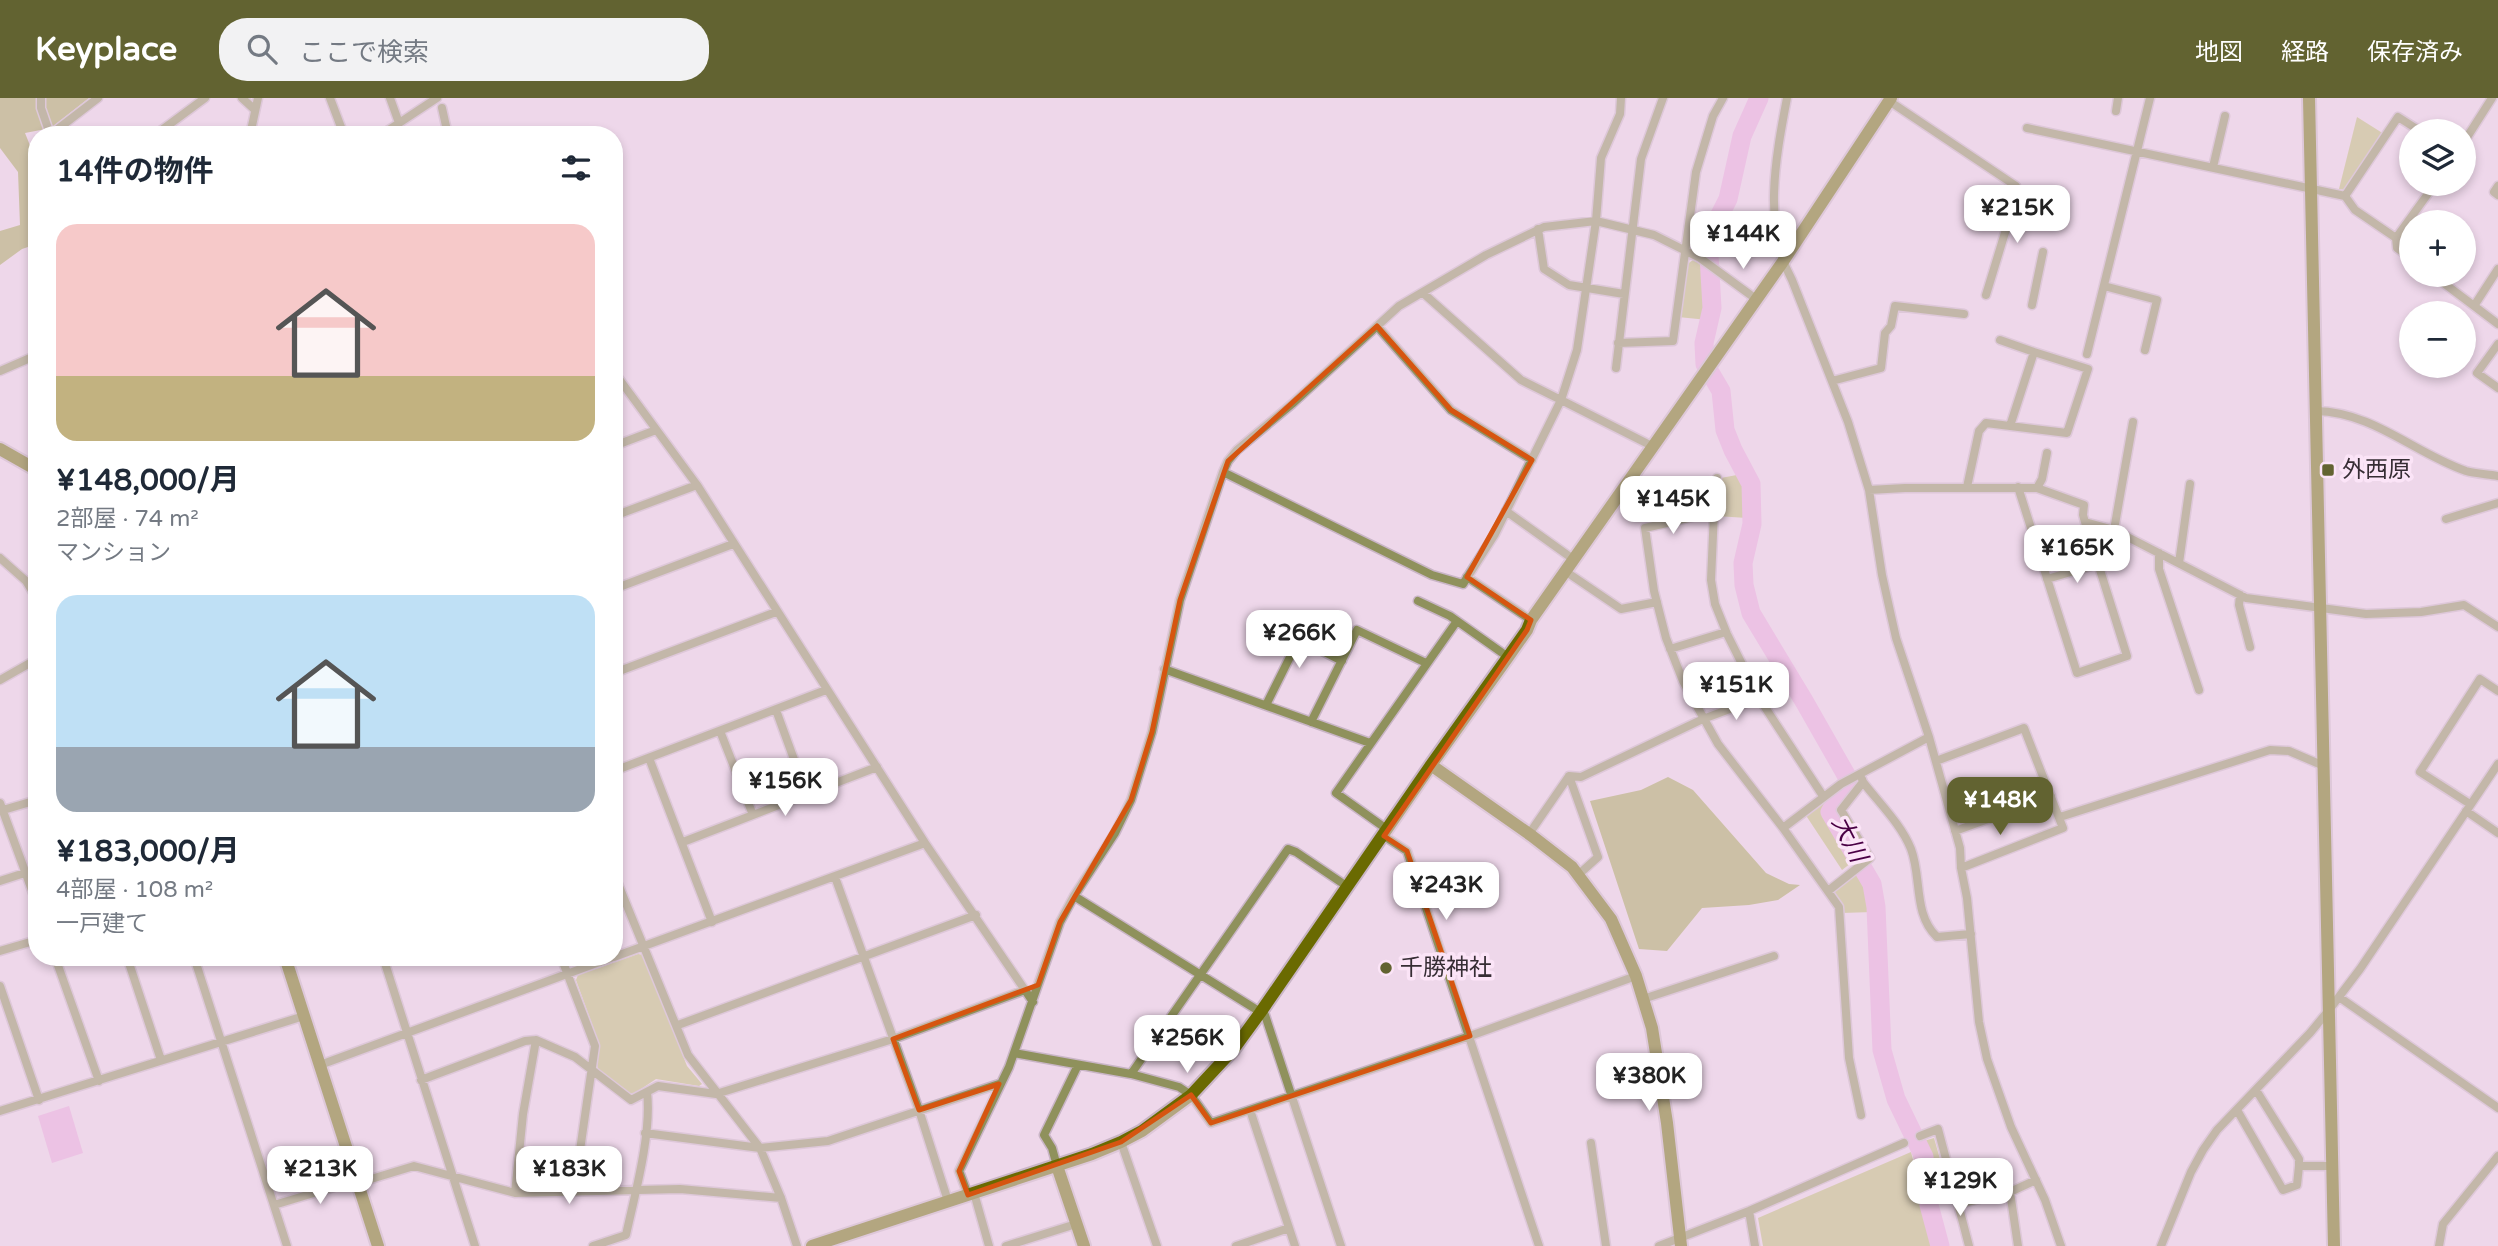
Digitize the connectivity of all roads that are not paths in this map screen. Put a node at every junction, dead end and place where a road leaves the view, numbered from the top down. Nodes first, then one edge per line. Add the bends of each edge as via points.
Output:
1 (41, 98) edge
2 (98, 98) edge
3 (205, 98) edge
4 (242, 98) edge
5 (258, 98) edge
6 (330, 98) edge
7 (390, 98) edge
8 (437, 98) edge
9 (1621, 98) edge
10 (1663, 98) edge
11 (1723, 98) edge
12 (1787, 98) edge
13 (2118, 98) edge
14 (2150, 98) edge
15 (2309, 98) edge
16 (2492, 98) edge
17 (1890, 100) edge
18 (442, 108) dead end
19 (254, 109) junction
20 (2116, 111) dead end
21 (2225, 116) dead end
22 (2401, 119) edge
23 (399, 123) junction
24 (2476, 123) edge
25 (47, 126) edge
26 (62, 126) edge
27 (167, 126) edge
28 (251, 126) edge
29 (339, 126) edge
30 (394, 126) edge
31 (446, 126) edge
32 (2027, 128) dead end
33 (2137, 152) junction
34 (2213, 167) junction
35 (2498, 186) edge
36 (2311, 188) junction
37 (2498, 195) edge
38 (2345, 196) junction
39 (2426, 196) edge
40 (1596, 221) junction
41 (1775, 225) junction
42 (1538, 229) junction
43 (1633, 229) junction
44 (1693, 230) junction
45 (2396, 238) junction
46 (2399, 249) edge
47 (1686, 250) junction
48 (2043, 252) dead end
49 (1782, 262) junction
50 (2498, 269) edge
51 (2104, 286) junction
52 (2449, 287) edge
53 (1587, 289) junction
54 (1423, 293) junction
55 (1623, 294) junction
56 (1986, 295) dead end
57 (1756, 299) junction
58 (2467, 301) edge
59 (2476, 303) edge
60 (2032, 305) dead end
61 (2476, 308) edge
62 (1964, 314) dead end
63 (2498, 324) edge
64 (1377, 326) junction
65 (2000, 340) dead end
66 (1618, 343) junction
67 (2498, 344) edge
68 (2145, 350) dead end
69 (2034, 352) junction
70 (2087, 354) dead end
71 (28, 359) edge
72 (1616, 368) dead end
73 (0, 371) edge
74 (1832, 381) junction
75 (623, 384) edge
76 (2498, 388) edge
77 (1561, 400) junction
78 (2316, 411) junction
79 (2133, 422) dead end
80 (2010, 426) junction
81 (656, 429) junction
82 (623, 442) edge
83 (1652, 446) junction
84 (0, 449) edge
85 (2047, 453) dead end
86 (1532, 460) junction
87 (28, 465) edge
88 (1223, 472) junction
89 (2498, 476) edge
90 (1717, 478) dead end
91 (2190, 484) dead end
92 (697, 485) junction
93 (1967, 487) junction
94 (2018, 487) junction
95 (2037, 488) junction
96 (1869, 491) junction
97 (2498, 503) edge
98 (1506, 511) junction
99 (1714, 512) junction
100 (623, 513) edge
101 (2446, 519) dead end
102 (2085, 522) junction
103 (2114, 530) junction
104 (733, 544) junction
105 (2159, 553) junction
106 (0, 558) edge
107 (1573, 559) junction
108 (2179, 563) junction
109 (2098, 564) junction
110 (1565, 571) junction
111 (1467, 577) junction
112 (2047, 579) junction
113 (28, 585) edge
114 (623, 586) edge
115 (2240, 596) junction
116 (1418, 601) dead end
117 (1657, 602) junction
118 (2320, 608) junction
119 (776, 612) junction
120 (1531, 620) junction
121 (1457, 621) junction
122 (2498, 627) edge
123 (1726, 632) junction
124 (2250, 647) dead end
125 (1670, 649) junction
126 (1508, 657) junction
127 (1342, 661) junction
128 (1426, 663) junction
129 (28, 664) edge
130 (1164, 669) junction
131 (623, 670) edge
132 (0, 680) edge
133 (826, 690) junction
134 (2199, 690) dead end
135 (2498, 691) edge
136 (1759, 698) junction
137 (1266, 705) junction
138 (776, 710) junction
139 (1703, 719) junction
140 (1311, 722) junction
141 (720, 731) junction
142 (1929, 737) junction
143 (1370, 743) junction
144 (649, 758) junction
145 (1936, 761) junction
146 (2498, 764) edge
147 (1431, 765) junction
148 (2324, 766) junction
149 (623, 768) edge
150 (877, 768) junction
151 (1569, 776) junction
152 (1861, 778) junction
153 (807, 795) junction
154 (1823, 796) junction
155 (2051, 796) junction
156 (28, 802) edge
157 (1, 808) edge
158 (2468, 808) junction
159 (753, 815) junction
160 (2060, 817) junction
161 (1783, 828) junction
162 (1955, 831) junction
163 (1386, 833) junction
164 (2498, 833) edge
165 (1530, 834) junction
166 (683, 842) junction
167 (925, 843) junction
168 (1961, 868) junction
169 (26, 872) junction
170 (1578, 875) junction
171 (835, 877) junction
172 (28, 878) edge
173 (0, 881) edge
174 (1348, 887) junction
175 (1828, 891) junction
176 (623, 896) edge
177 (1074, 896) junction
178 (976, 915) junction
179 (712, 922) junction
180 (1971, 934) junction
181 (28, 943) edge
182 (644, 946) junction
183 (0, 951) edge
184 (623, 954) edge
185 (1774, 956) dead end
186 (863, 957) junction
187 (58, 966) edge
188 (130, 966) edge
189 (197, 966) edge
190 (288, 966) edge
191 (386, 966) edge
192 (564, 966) edge
193 (591, 966) edge
194 (568, 975) junction
195 (1200, 975) junction
196 (1636, 976) junction
197 (0, 986) edge
198 (1025, 990) junction
199 (2339, 997) junction
200 (1643, 999) junction
201 (1033, 1002) junction
202 (2329, 1010) junction
203 (1260, 1013) junction
204 (304, 1016) junction
205 (678, 1025) junction
206 (406, 1032) junction
207 (1470, 1036) junction
208 (893, 1039) junction
209 (536, 1040) junction
210 (221, 1042) junction
211 (1014, 1053) junction
212 (161, 1060) junction
213 (320, 1065) junction
214 (1079, 1065) junction
215 (593, 1072) junction
216 (1131, 1074) junction
217 (421, 1080) junction
218 (99, 1081) junction
219 (999, 1084) junction
220 (2256, 1090) junction
221 (647, 1092) junction
222 (716, 1094) junction
223 (1191, 1095) junction
224 (1293, 1096) junction
225 (39, 1100) junction
226 (2498, 1108) edge
227 (919, 1110) junction
228 (1250, 1110) junction
229 (2237, 1110) junction
230 (0, 1111) edge
231 (1861, 1115) dead end
232 (645, 1133) junction
233 (1920, 1136) dead end
234 (1121, 1142) junction
235 (1591, 1143) dead end
236 (1904, 1143) dead end
237 (760, 1148) junction
238 (2498, 1156) edge
239 (1057, 1166) junction
240 (2299, 1166) junction
241 (2332, 1166) junction
242 (452, 1177) junction
243 (2036, 1180) junction
244 (358, 1182) junction
245 (636, 1190) junction
246 (574, 1192) junction
247 (2010, 1192) junction
248 (515, 1193) junction
249 (971, 1194) junction
250 (781, 1198) junction
251 (948, 1201) junction
252 (1958, 1204) junction
253 (274, 1205) junction
254 (1749, 1211) junction
255 (1076, 1224) junction
256 (1289, 1228) junction
257 (1680, 1243) edge
258 (287, 1246) edge
259 (378, 1246) edge
260 (475, 1246) edge
261 (593, 1246) edge
262 (797, 1246) edge
263 (813, 1246) edge
264 (989, 1246) edge
265 (1006, 1246) edge
266 (1084, 1246) edge
267 (1157, 1246) edge
268 (1236, 1246) edge
269 (1295, 1246) edge
270 (1341, 1246) edge
271 (1539, 1246) edge
272 (1606, 1246) edge
273 (1659, 1246) edge
274 (1755, 1246) edge
275 (1969, 1246) edge
276 (2018, 1246) edge
277 (2060, 1246) edge
278 (2161, 1246) edge
279 (2334, 1246) edge
280 (2439, 1246) edge

1 - 25 street
2 - 26 street
3 - 27 street
4 - 19 street
5 - 19 street
6 - 29 street
7 - 23 street
8 - 23 street
9 - 40 street via 1620,114 1601,158
10 - 43 street via 1642,159
11 - 44 street via 1696,172
12 - 41 street via 1777,159
13 - 20 street
14 - 33 street
15 - 36 street
16 - 24 street
17 - 49 street
17 - 56 street via 2016,186
18 - 31 street
19 - 28 street
21 - 34 street
22 - 38 street via 2398,117
23 - 30 street
32 - 33 street
33 - 34 street
33 - 51 street
34 - 36 street
35 - 37 street via 2494,192
36 - 38 street
36 - 78 street
38 - 45 street via 2355,210
39 - 45 street
40 - 42 street
40 - 43 street
40 - 53 street
41 - 44 street
41 - 49 street
42 - 53 street via 1544,269 1569,285
42 - 54 street
43 - 47 street
43 - 55 street
44 - 47 street
45 - 46 street
47 - 57 street
47 - 66 street via 1673,341
48 - 60 street
49 - 57 street
49 - 74 street
50 - 59 street
51 - 68 street via 2157,300
51 - 70 street
52 - 58 street
53 - 55 street
53 - 77 street via 1577,350
54 - 64 street
54 - 77 street via 1521,380
55 - 66 street
57 - 83 street
61 - 63 street
62 - 74 street via 1895,306 1885,333 1881,368
64 - 86 street via 1451,410
64 - 88 street via 1237,450
65 - 69 street
66 - 72 street
67 - 76 street via 2477,373
69 - 80 street
69 - 80 street via 2088,369 2067,433
71 - 73 street
74 - 96 street
75 - 81 street
77 - 83 street
77 - 86 street
78 - 89 street via 2368,421 2457,467
78 - 118 street
79 - 103 street
80 - 93 street via 1986,423 1979,431
81 - 82 street
81 - 92 street
83 - 107 street
84 - 87 street
85 - 95 street
86 - 98 street
88 - 111 street via 1432,575 1458,584
88 - 130 street via 1180,600
90 - 99 street
91 - 108 street
92 - 100 street
92 - 104 street
93 - 94 street
93 - 96 street
94 - 95 street
94 - 112 street
95 - 102 street via 2084,505
96 - 142 street via 1896,638
97 - 101 street
98 - 107 street
98 - 111 street
99 - 117 street via 1645,528
99 - 123 street via 1711,580
102 - 103 street
102 - 109 street
103 - 105 street
104 - 114 street
104 - 119 street
105 - 108 street
105 - 134 street via 2159,569
106 - 113 street
107 - 110 street
108 - 115 street
109 - 112 street
109 - 112 street via 2127,656 2077,673
110 - 117 street via 1621,610
110 - 120 street
111 - 120 street
115 - 118 street
115 - 124 street
116 - 121 street
117 - 125 street
118 - 122 street via 2366,614 2464,605
118 - 148 street
119 - 131 street
119 - 133 street
120 - 126 street
121 - 126 street
121 - 128 street
123 - 125 street
123 - 136 street
125 - 139 street
126 - 147 street
127 - 128 street via 1357,630
127 - 137 street via 1299,639
127 - 140 street
128 - 143 street
129 - 132 street
130 - 137 street
130 - 177 street via 1152,732 1131,800
133 - 138 street
133 - 150 street
135 - 158 street via 2480,679 2420,772
136 - 139 street
136 - 154 street
137 - 140 street
138 - 141 street
138 - 153 street
139 - 151 street via 1581,777
139 - 161 street
140 - 143 street
141 - 144 street
141 - 159 street
142 - 145 street
142 - 152 street
143 - 163 street via 1336,793
144 - 149 street
144 - 166 street
145 - 155 street via 2024,728
145 - 162 street
146 - 158 street
147 - 163 street
147 - 165 street
148 - 160 street via 2289,751 2270,750
148 - 202 street
150 - 153 street
150 - 167 street
151 - 165 street
151 - 170 street via 1598,857
152 - 154 street via 1841,783
152 - 175 street via 1842,810 1870,858
152 - 180 street via 1904,834 1930,931 1937,937
153 - 159 street
154 - 161 street
155 - 160 street
155 - 162 street
156 - 157 street
157 - 169 street
158 - 164 street
158 - 199 street
159 - 166 street
160 - 168 street via 2063,828
161 - 175 street
162 - 168 street
163 - 174 street
163 - 207 street via 1407,851
165 - 170 street
166 - 179 street
167 - 171 street
167 - 178 street
168 - 180 street
169 - 172 street
169 - 173 street
170 - 196 street via 1611,919
171 - 179 street
171 - 186 street
174 - 195 street via 1288,849
174 - 203 street
175 - 231 street via 1839,907 1849,1058
176 - 182 street
177 - 195 street
177 - 201 street via 1060,922
178 - 186 street
178 - 198 street
179 - 182 street
180 - 243 street via 1987,1059
181 - 183 street
182 - 184 street
182 - 205 street
185 - 200 street
186 - 205 street
186 - 208 street
187 - 218 street
188 - 212 street
189 - 210 street
190 - 204 street
191 - 206 street
192 - 194 street
193 - 194 street
194 - 206 street
194 - 215 street via 595,1046
195 - 203 street
195 - 216 street
196 - 200 street
196 - 207 street
197 - 225 street
198 - 201 street
198 - 208 street
199 - 202 street
199 - 226 street
200 - 257 street via 1667,1123
201 - 211 street
202 - 220 street
202 - 241 street
203 - 223 street
203 - 224 street via 1265,1016
204 - 210 street
204 - 213 street
205 - 222 street via 688,1055
206 - 213 street
206 - 217 street
207 - 224 street
207 - 271 street
208 - 222 street
208 - 227 street
209 - 215 street via 575,1057
209 - 217 street
209 - 248 street
210 - 212 street
210 - 253 street
211 - 214 street
211 - 219 street
212 - 218 street
213 - 244 street
214 - 216 street
214 - 239 street via 1044,1135
215 - 221 street via 631,1100
215 - 246 street
216 - 223 street via 1179,1087
217 - 242 street
218 - 225 street
219 - 227 street
219 - 249 street via 959,1171
220 - 229 street
220 - 240 street
221 - 222 street via 658,1086
221 - 232 street
222 - 237 street
223 - 228 street via 1211,1123
223 - 234 street
224 - 228 street
224 - 270 street
225 - 230 street
227 - 237 street via 828,1141
227 - 251 street
228 - 256 street
229 - 240 street via 2283,1190 2297,1185
229 - 278 street via 2203,1150
232 - 237 street
232 - 245 street
233 - 252 street via 1938,1129
234 - 239 street
234 - 267 street
235 - 272 street
236 - 254 street
237 - 250 street
238 - 280 street via 2454,1207 2443,1224
239 - 249 street
239 - 255 street
240 - 241 street
241 - 279 street
242 - 244 street via 414,1166
242 - 248 street
242 - 260 street
243 - 247 street
243 - 277 street
244 - 253 street
244 - 259 street
245 - 246 street
245 - 250 street
245 - 261 street via 625,1235
246 - 248 street
247 - 252 street
247 - 276 street
249 - 251 street
249 - 264 street
250 - 262 street
251 - 263 street
252 - 275 street
253 - 258 street
254 - 257 street
254 - 274 street
255 - 265 street
255 - 266 street
256 - 268 street
256 - 269 street
257 - 273 street

